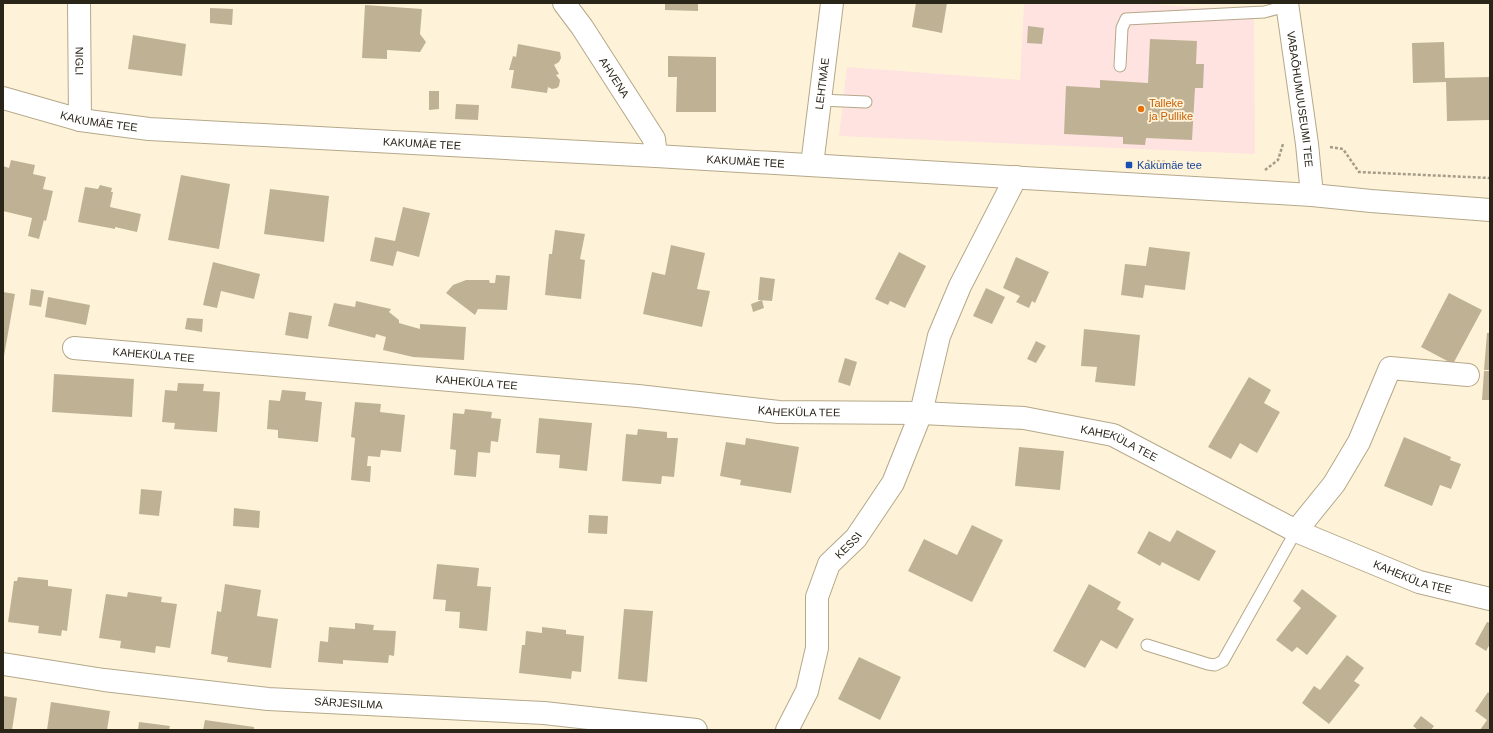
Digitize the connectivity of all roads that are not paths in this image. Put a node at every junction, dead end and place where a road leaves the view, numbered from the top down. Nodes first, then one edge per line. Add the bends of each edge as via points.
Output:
1 (79, 3) edge
2 (564, 3) edge
3 (832, 3) edge
4 (1287, 4) edge
5 (1120, 66) dead end
6 (3, 98) edge
7 (820, 100) junction
8 (866, 102) dead end
9 (80, 120) junction
10 (656, 156) junction
11 (812, 165) junction
12 (1016, 177) junction
13 (1312, 194) junction
14 (1490, 210) edge
15 (74, 348) dead end
16 (1468, 375) dead end
17 (921, 413) junction
18 (1296, 531) junction
19 (1490, 599) edge
20 (1147, 645) dead end
21 (3, 664) edge
22 (696, 730) edge
23 (777, 730) edge
24 (788, 730) edge

1 - 9 street, NIGLI
2 - 10 street, AHVENA via 654,139
3 - 7 street, LEHTMÄE
4 - 5 lane via 1264,12 1126,19 1122,28
4 - 13 street, VABAÕHUMUUSEUMI TEE
6 - 9 street, KAKUMÄE TEE
7 - 8 lane
7 - 11 street, LEHTMÄE
9 - 10 street, KAKUMÄE TEE via 150,129
10 - 11 street, KAKUMÄE TEE
11 - 12 street, KAKUMÄE TEE
12 - 13 street, KAKUMÄE TEE
12 - 17 street, KESSI via 960,286 939,336
13 - 14 street, KAKUMÄE TEE
15 - 17 street, KAHEKÜLA TEE via 638,396 779,412
16 - 18 street via 1390,368 1358,442 1334,484
17 - 18 street, KAHEKÜLA TEE via 1024,418 1113,435
17 - 24 street, KESSI via 893,483 856,538 829,564 817,597 817,648 807,691
18 - 19 street, KAHEKÜLA TEE via 1419,582
18 - 20 lane via 1223,661 1215,665 1208,664
21 - 22 street, SÄRJESILMA via 104,680 268,699 544,713
23 - 24 street

